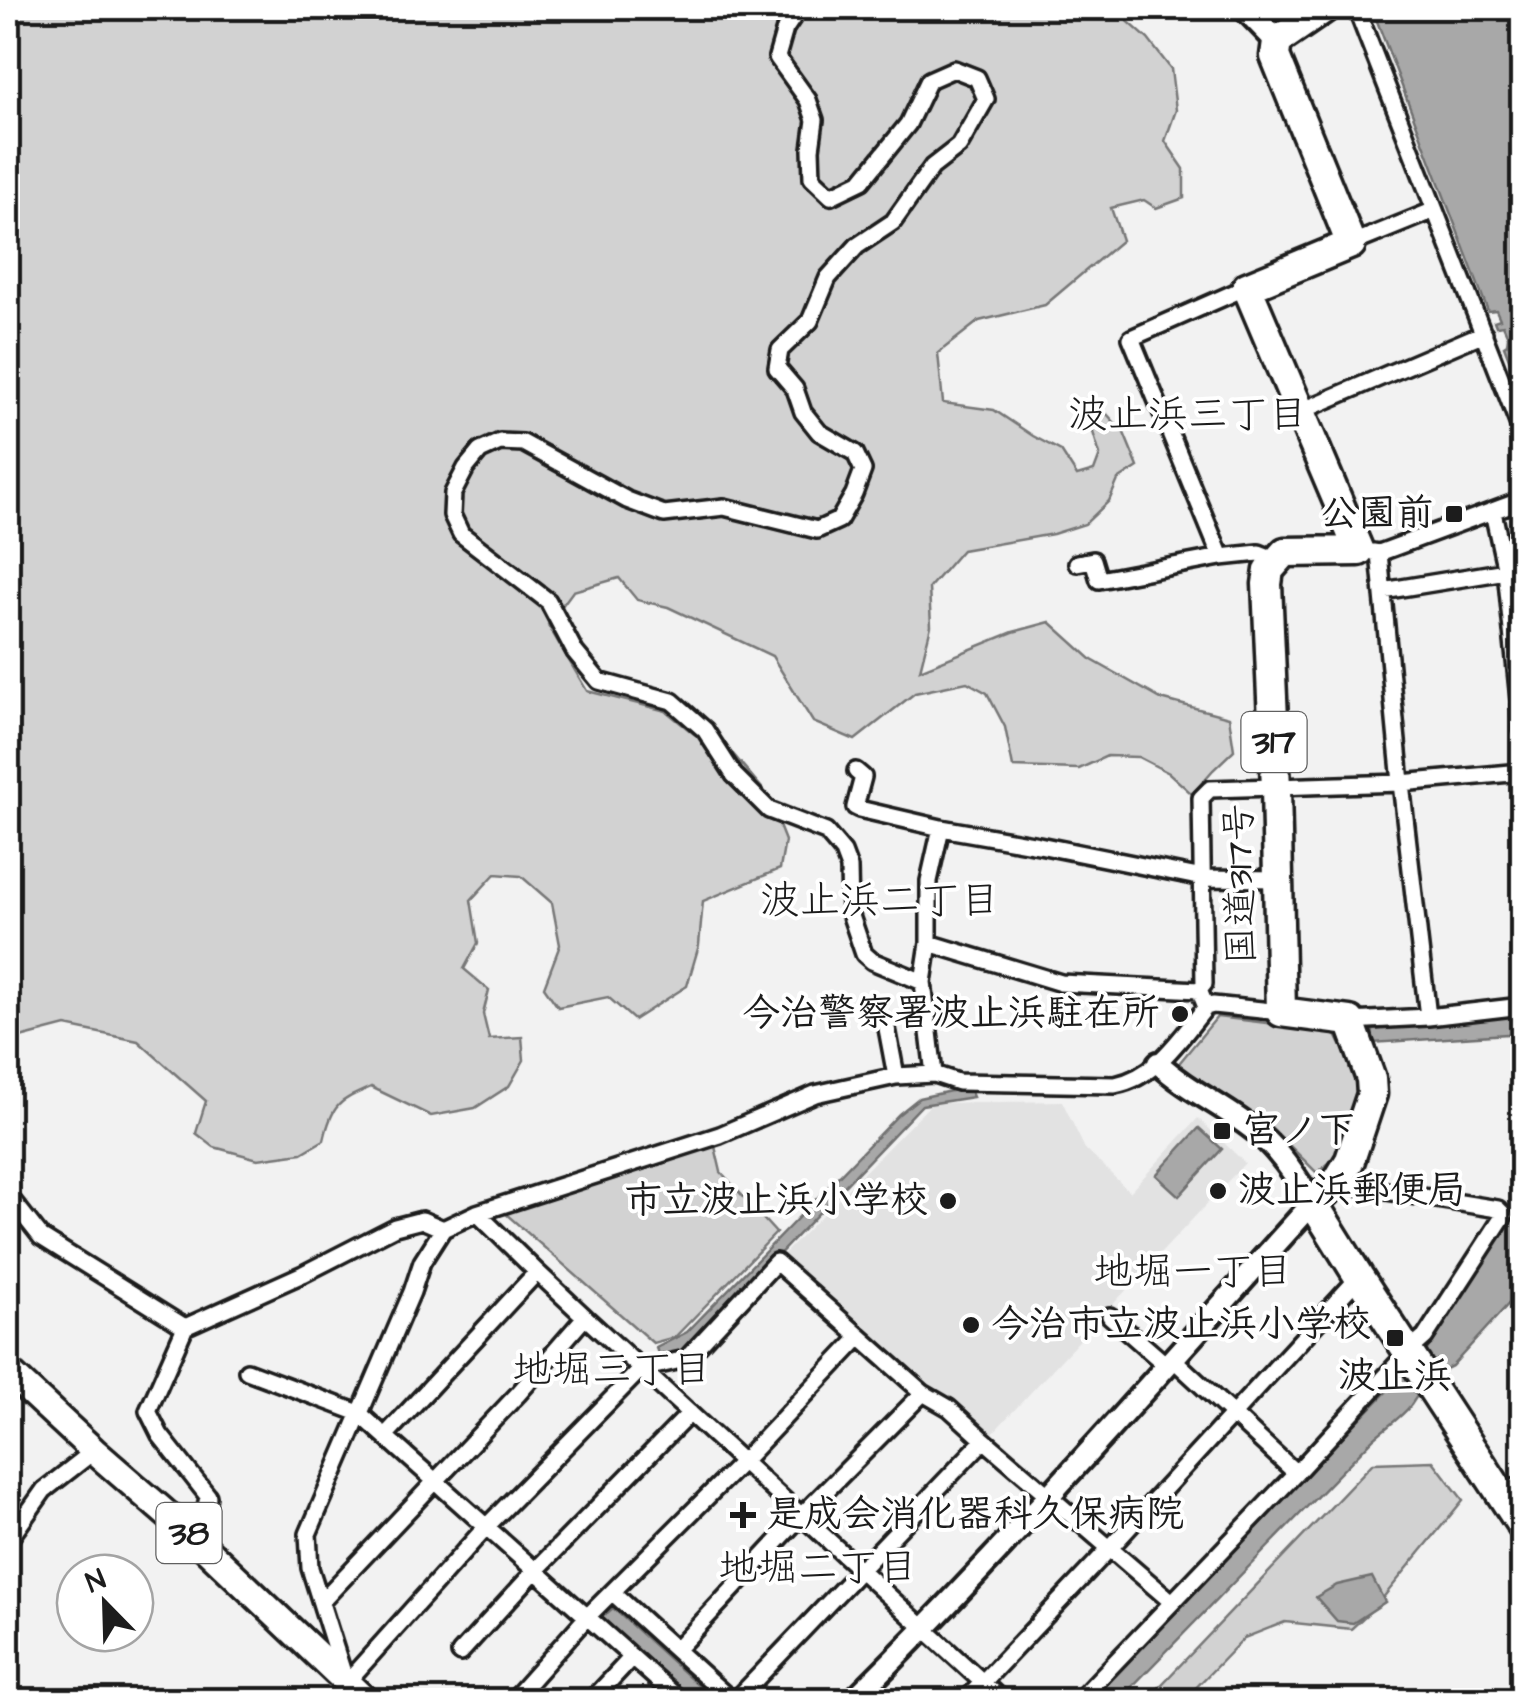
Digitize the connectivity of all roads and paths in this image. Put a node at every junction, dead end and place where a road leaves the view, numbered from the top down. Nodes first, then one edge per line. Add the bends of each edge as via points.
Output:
1 (799, 8) edge
2 (1245, 8) edge
3 (1326, 8) edge
4 (1356, 8) edge
5 (1277, 41) junction
6 (1435, 210) junction
7 (1351, 244) junction
8 (1247, 287) junction
9 (1484, 333) junction
10 (1300, 412) junction
11 (1522, 433) edge
12 (1522, 500) edge
13 (1493, 512) junction
14 (1369, 552) junction
15 (1221, 556) junction
16 (1277, 560) junction
17 (1077, 563) dead end
18 (1506, 571) junction
19 (1382, 591) junction
20 (1522, 730) edge
21 (856, 771) dead end
22 (1522, 772) edge
23 (1401, 783) junction
24 (1276, 788) junction
25 (941, 828) junction
26 (1202, 878) junction
27 (1277, 879) junction
28 (929, 943) junction
29 (923, 982) junction
30 (1199, 990) junction
31 (1522, 1006) edge
32 (1206, 1007) junction
33 (1281, 1012) junction
34 (1428, 1017) junction
35 (1350, 1021) junction
36 (886, 1023) dead end
37 (1158, 1063) junction
38 (934, 1074) junction
39 (896, 1076) junction
40 (1336, 1183) junction
41 (8, 1195) edge
42 (1313, 1203) junction
43 (477, 1214) junction
44 (442, 1229) junction
45 (537, 1272) junction
46 (1359, 1278) junction
47 (1110, 1316) dead end
48 (585, 1318) junction
49 (185, 1327) junction
50 (859, 1338) junction
51 (1410, 1357) junction
52 (1169, 1362) junction
53 (640, 1369) junction
54 (8, 1371) edge
55 (246, 1372) dead end
56 (923, 1393) junction
57 (359, 1413) junction
58 (690, 1413) junction
59 (1233, 1413) junction
60 (385, 1436) junction
61 (984, 1440) junction
62 (94, 1451) junction
63 (743, 1461) junction
64 (1296, 1473) junction
65 (434, 1482) junction
66 (1513, 1489) edge
67 (1049, 1496) junction
68 (801, 1516) junction
69 (1522, 1526) edge
70 (485, 1528) junction
71 (8, 1541) edge
72 (200, 1543) junction
73 (1110, 1548) junction
74 (859, 1570) junction
75 (534, 1572) junction
76 (613, 1593) junction
77 (321, 1602) junction
78 (1172, 1602) junction
79 (586, 1618) junction
80 (924, 1631) junction
81 (676, 1650) junction
82 (460, 1653) dead end
83 (632, 1658) junction
84 (982, 1683) junction
85 (354, 1695) edge
86 (513, 1700) edge
87 (592, 1700) edge
88 (680, 1700) edge
89 (733, 1700) edge
90 (853, 1700) edge
91 (966, 1700) edge
92 (1002, 1700) edge
93 (1079, 1700) edge

1 - 29 street via 777,56 816,120 812,178 831,196 862,181 908,124 930,80 954,69 977,78 986,100 959,146 932,166 893,222 857,246 828,278 810,320 780,350 777,368 804,412 820,432 855,453 863,470 839,520 817,530 724,508 664,514 522,443 500,442 466,468 453,493 452,515 461,534 548,601 598,682 672,701 705,730 769,810 826,832 850,868 850,913 864,954
2 - 5 main road
3 - 5 highway
4 - 6 street
5 - 7 highway via 1275,56
6 - 7 street
6 - 9 street
7 - 8 highway
8 - 10 highway
8 - 15 street via 1131,338
9 - 10 street
9 - 11 street
10 - 14 highway
12 - 13 street
13 - 14 street
13 - 18 street
14 - 16 highway via 1285,552
14 - 19 street
15 - 16 street via 1259,553
15 - 17 street via 1099,580 1093,560
16 - 24 highway, 国道317号 / 317 via 1267,584
18 - 19 street
18 - 20 street
19 - 23 street
21 - 25 street via 863,777 860,809
22 - 23 street
23 - 24 street
23 - 34 street
24 - 26 street via 1210,789 1200,798
24 - 27 highway, 国道317号 / 317
25 - 26 street
25 - 28 street via 929,881
26 - 27 street
26 - 30 street
27 - 33 highway, 国道317号 / 317
28 - 29 street
28 - 30 street via 1062,983
29 - 38 street
30 - 32 street
31 - 34 street
32 - 33 street
32 - 37 street
33 - 35 highway, 国道317号
34 - 35 street
35 - 40 highway via 1372,1094
36 - 39 street
37 - 38 street via 1115,1085 958,1082
37 - 42 street via 1260,1135
38 - 39 street
39 - 43 street via 816,1094 720,1134
40 - 42 highway
40 - 51 street via 1504,1214
41 - 49 street via 41,1237
42 - 46 highway
42 - 52 street
43 - 44 street
43 - 45 street
44 - 49 street via 422,1220 395,1227
44 - 57 street
45 - 48 street
45 - 60 street
46 - 51 highway
46 - 59 street
47 - 52 street
48 - 53 street
48 - 65 street
49 - 72 street via 148,1411 208,1496
50 - 53 street via 776,1262 686,1359
50 - 56 street
50 - 63 street
51 - 64 street
51 - 66 highway
52 - 59 street
52 - 67 street
53 - 58 street
53 - 70 street
54 - 62 main road, 38
55 - 57 street
56 - 61 street
56 - 68 street
57 - 60 street
57 - 77 street via 308,1534
58 - 63 street
58 - 75 street
59 - 64 street
59 - 73 street
60 - 65 street
61 - 67 street
61 - 74 street
62 - 71 street via 44,1490
62 - 72 main road, 38
63 - 68 street
63 - 76 street
64 - 78 street
65 - 70 street
65 - 77 street
66 - 69 highway
67 - 73 street
67 - 80 street
68 - 74 street
68 - 81 street
70 - 75 street
70 - 85 street
72 - 85 main road, 38
73 - 78 street
73 - 84 street
74 - 80 street
74 - 89 street
75 - 79 street
75 - 82 street
76 - 79 street
76 - 81 street
77 - 85 street
78 - 93 street
79 - 83 street
79 - 86 street
80 - 84 street
80 - 90 street
81 - 89 street
83 - 87 street
83 - 88 street
84 - 91 street
84 - 92 street

